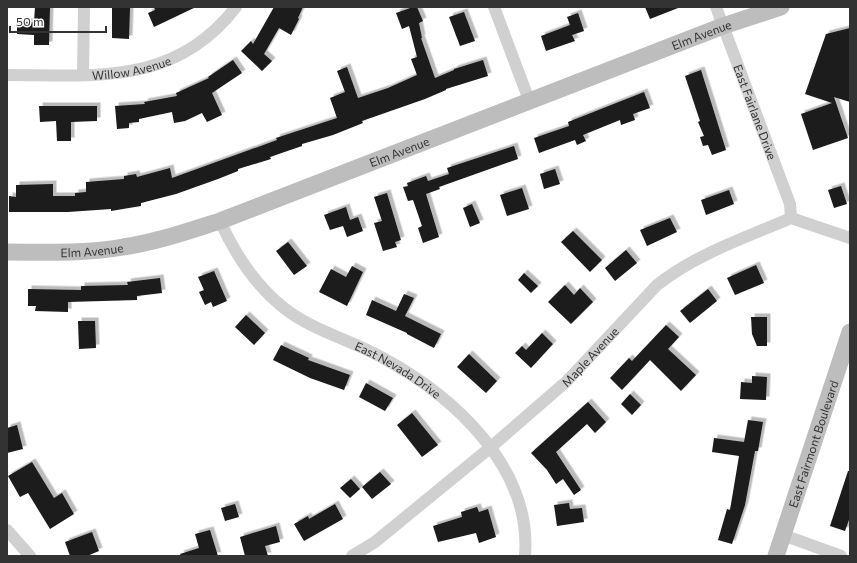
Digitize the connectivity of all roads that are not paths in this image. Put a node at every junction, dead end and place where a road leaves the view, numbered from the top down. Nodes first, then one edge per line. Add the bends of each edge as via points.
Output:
1 (84, 7) edge
2 (236, 7) edge
3 (494, 7) edge
4 (716, 7) edge
5 (781, 7) edge
6 (723, 26) junction
7 (7, 74) edge
8 (83, 75) junction
9 (529, 100) junction
10 (791, 218) junction
11 (220, 220) junction
12 (850, 238) edge
13 (7, 252) edge
14 (850, 332) edge
15 (491, 447) junction
16 (7, 530) edge
17 (783, 535) junction
18 (30, 556) edge
19 (352, 556) edge
20 (525, 556) edge
21 (776, 556) edge
22 (842, 556) edge

1 - 8 street
2 - 8 street, Willow Avenue via 220,26 176,57 132,72
3 - 9 street
4 - 6 street, East Fairlane Drive
5 - 6 street, Elm Avenue
6 - 9 street, Elm Avenue
6 - 10 street, East Fairlane Drive via 790,204
7 - 8 street, Willow Avenue
9 - 11 street, Elm Avenue
10 - 12 street
10 - 15 street, Maple Avenue via 691,262 670,275 657,285 567,381
11 - 13 street, Elm Avenue via 170,237 122,248
11 - 15 street, East Nevada Drive via 231,245 252,275 284,308 318,329 383,358 423,383 461,414
14 - 17 street, East Fairmont Boulevard
15 - 19 street, Maple Avenue via 375,542
15 - 20 street, East Nevada Drive via 516,491 523,515
16 - 18 street
17 - 21 street, East Fairmont Boulevard
17 - 22 street

